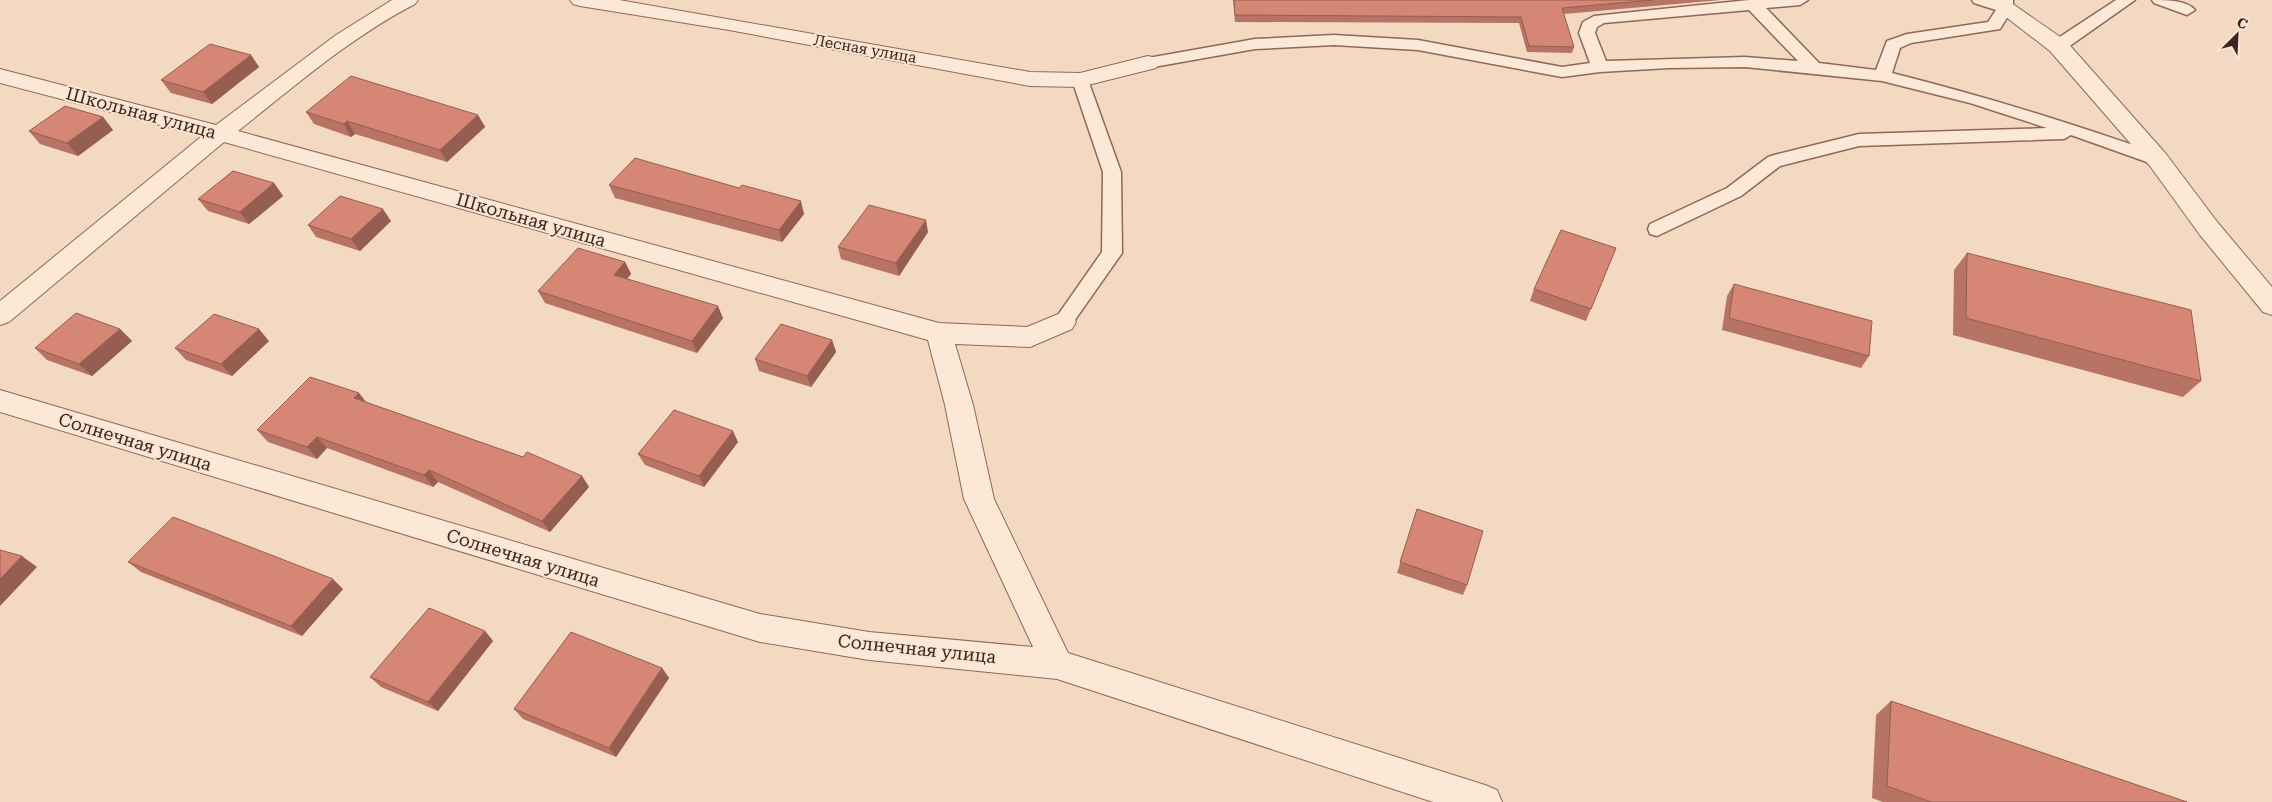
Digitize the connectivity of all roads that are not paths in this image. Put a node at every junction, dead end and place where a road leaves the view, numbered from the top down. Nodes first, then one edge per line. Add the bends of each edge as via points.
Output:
1 (408, 0) edge
2 (580, 0) edge
3 (1800, 0) edge
4 (1980, 0) edge
5 (2126, 0) edge
6 (2160, 0) edge
7 (2001, 3) edge
8 (1754, 5) junction
9 (2187, 10) dead end
10 (2058, 46) junction
11 (1148, 63) joint
12 (1600, 67) junction
13 (1814, 68) junction
14 (0, 76) edge
15 (1882, 76) junction
16 (1080, 80) junction
17 (2080, 132) junction
18 (219, 133) junction
19 (2158, 160) junction
20 (1657, 230) dead end
21 (2270, 298) edge
22 (0, 315) edge
23 (1063, 322) joint
24 (939, 334) junction
25 (0, 401) edge
26 (1057, 664) junction
27 (1485, 802) edge

1 - 18 street via 359,28
2 - 16 street, Лесная улица via 1030,78
3 - 8 lane
4 - 7 lane
5 - 10 lane
6 - 9 lane
7 - 10 street
7 - 15 lane via 1994,26 1907,39 1893,45
8 - 12 lane via 1600,19 1589,25 1587,33
8 - 13 lane
10 - 19 street
11 - 12 lane via 1254,44 1334,40 1418,45 1562,72
11 - 16 street, Лесная улица
12 - 13 lane via 1745,62
13 - 15 lane
14 - 18 street, Школьная улица
15 - 17 lane via 1975,99
16 - 23 lane via 1112,172 1112,252
17 - 19 lane
17 - 20 lane via 1859,140 1774,161 1734,192
18 - 22 street
18 - 24 street, Школьная улица
19 - 21 street via 2209,229
23 - 24 street, Школьная улица via 1030,337
24 - 26 street via 959,405 979,499
25 - 26 street, Солнечная улица via 760,628 869,646
26 - 27 street, Солнечная улица

